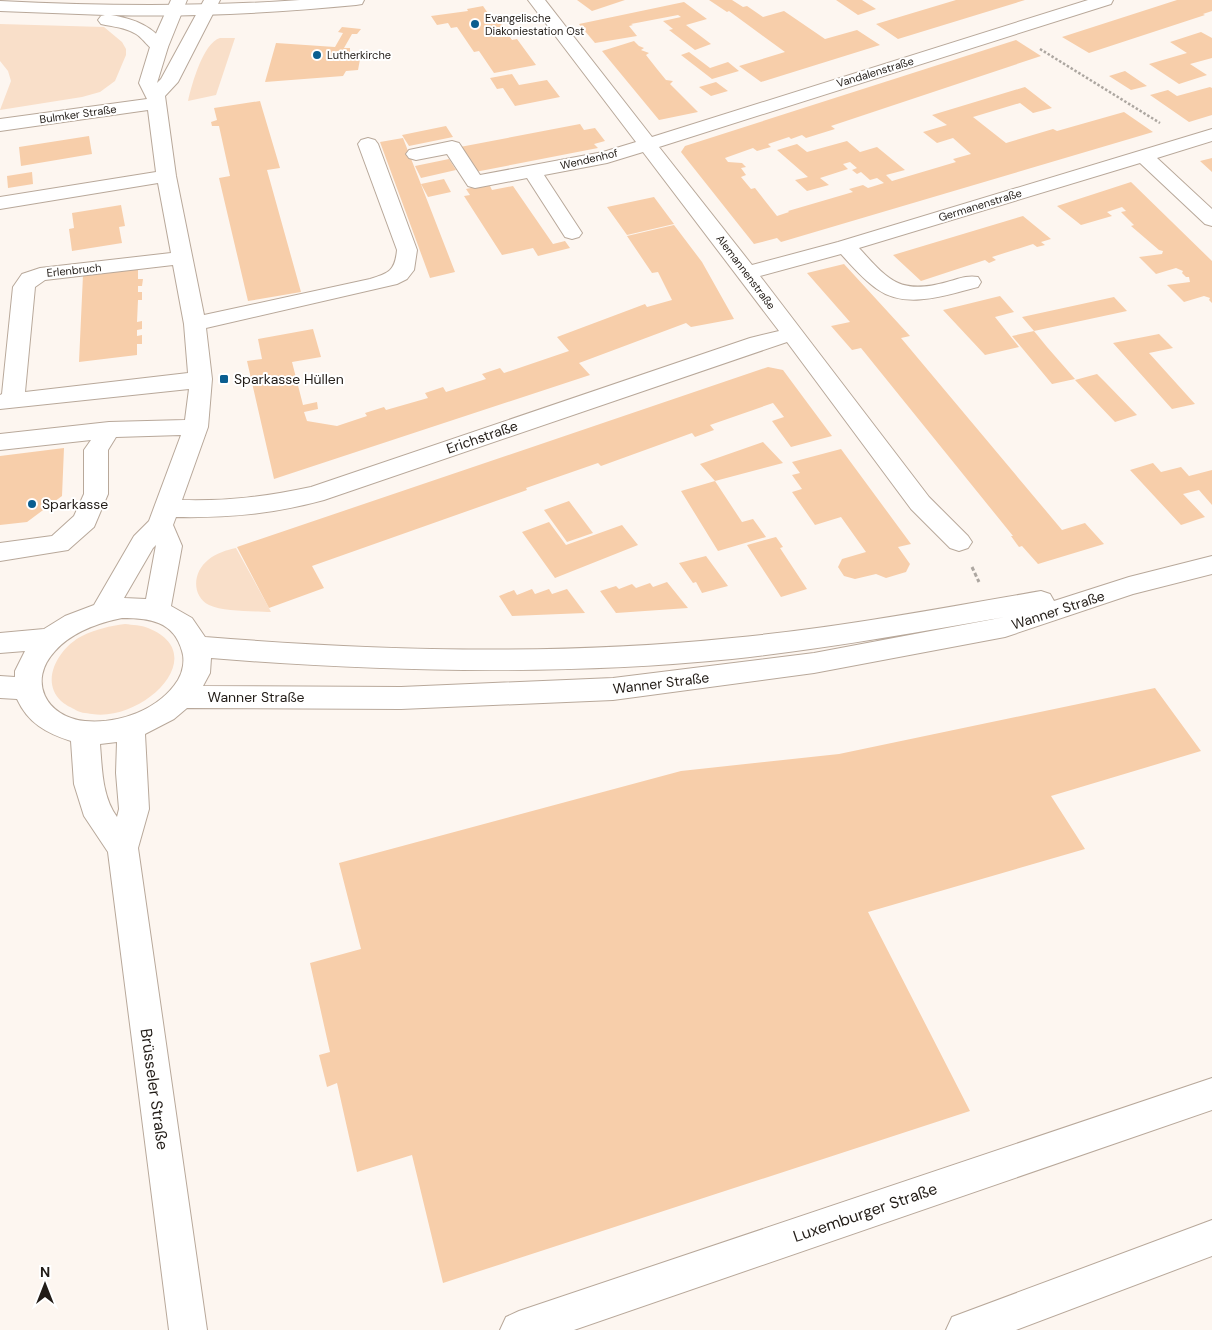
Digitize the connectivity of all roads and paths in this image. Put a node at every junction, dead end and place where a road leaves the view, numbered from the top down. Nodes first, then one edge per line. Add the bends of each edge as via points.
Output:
1 (356, 0) edge
2 (536, 0) edge
3 (1105, 0) edge
4 (177, 5) edge
5 (209, 5) edge
6 (0, 6) edge
7 (41, 8) junction
8 (1010, 30) junction
9 (158, 47) junction
10 (156, 99) junction
11 (0, 125) edge
12 (1212, 135) edge
13 (1191, 142) junction
14 (368, 144) dead end
15 (646, 144) junction
16 (416, 154) dead end
17 (1144, 156) junction
18 (532, 171) junction
19 (166, 176) junction
20 (0, 203) edge
21 (1212, 220) edge
22 (572, 233) dead end
23 (845, 246) junction
24 (182, 258) junction
25 (747, 272) junction
26 (970, 282) dead end
27 (195, 324) junction
28 (792, 334) junction
29 (201, 379) junction
30 (6, 401) edge
31 (196, 427) junction
32 (109, 430) junction
33 (0, 442) edge
34 (163, 516) junction
35 (958, 542) joint
36 (0, 552) edge
37 (1212, 566) edge
38 (1129, 586) junction
39 (994, 609) junction
40 (104, 611) junction
41 (157, 611) junction
42 (51, 638) junction
43 (0, 643) edge
44 (197, 648) junction
45 (0, 687) edge
46 (28, 689) junction
47 (181, 697) junction
48 (128, 728) junction
49 (84, 733) junction
50 (123, 848) junction
51 (1212, 1094) edge
52 (1212, 1238) edge
53 (188, 1330) edge
54 (519, 1330) edge
55 (965, 1330) edge

1 - 5 street via 308,5
2 - 15 street, Alemannenstraße
3 - 8 street, Vandalenstraße
4 - 5 street
4 - 7 street
4 - 9 street
5 - 10 street via 169,82
6 - 7 street
7 - 9 street via 56,18 130,23 149,34
8 - 13 path
8 - 15 street, Vandalenstraße
9 - 10 street via 148,83
10 - 11 street, Bulmker Straße
10 - 19 street
12 - 13 street, Germanenstraße
13 - 17 street, Germanenstraße
14 - 27 street via 406,250 407,264 403,272 375,284
15 - 18 street, Wendenhof via 607,157
15 - 25 street, Alemannenstraße
16 - 18 street, Wendenhof via 452,147 475,182
17 - 21 street
17 - 23 street, Germanenstraße
18 - 22 street
19 - 20 street
19 - 24 street
23 - 25 street, Germanenstraße
23 - 26 street via 881,282 896,291 935,291
24 - 27 street
24 - 30 street, Erlenbruch via 40,274 30,279 24,287
25 - 28 street, Alemannenstraße
27 - 29 street
28 - 34 street, Erichstraße via 315,494 266,505
28 - 35 street, Alemannenstraße via 920,503
29 - 30 street, Erlenbruch
29 - 31 street
31 - 32 street
31 - 34 street
32 - 33 street
32 - 36 street via 96,450 96,494 85,522 59,544
34 - 40 street via 143,542
34 - 41 street via 169,546
35 - 39 path
37 - 38 street, Wanner Straße
38 - 39 street, Wanner Straße
38 - 47 street, Wanner Straße via 1005,627 814,663 613,689 401,698
39 - 44 street, Wanner Straße via 806,640 615,656 405,660
40 - 41 street via 122,608
40 - 42 street via 66,626
41 - 44 street via 176,619 190,632
42 - 43 street
42 - 46 street via 37,654
44 - 47 street, Wanner Straße via 198,664
45 - 46 street
46 - 49 street, Wanner Straße via 34,705 46,718 63,728
47 - 48 street, Wanner Straße via 167,710
48 - 49 street, Wanner Straße
48 - 50 street, Brüsseler Straße via 132,737 134,809
49 - 50 street, Brüsseler Straße via 89,784 99,816
50 - 53 street, Brüsseler Straße
51 - 54 street, Luxemburger Straße
52 - 55 street

